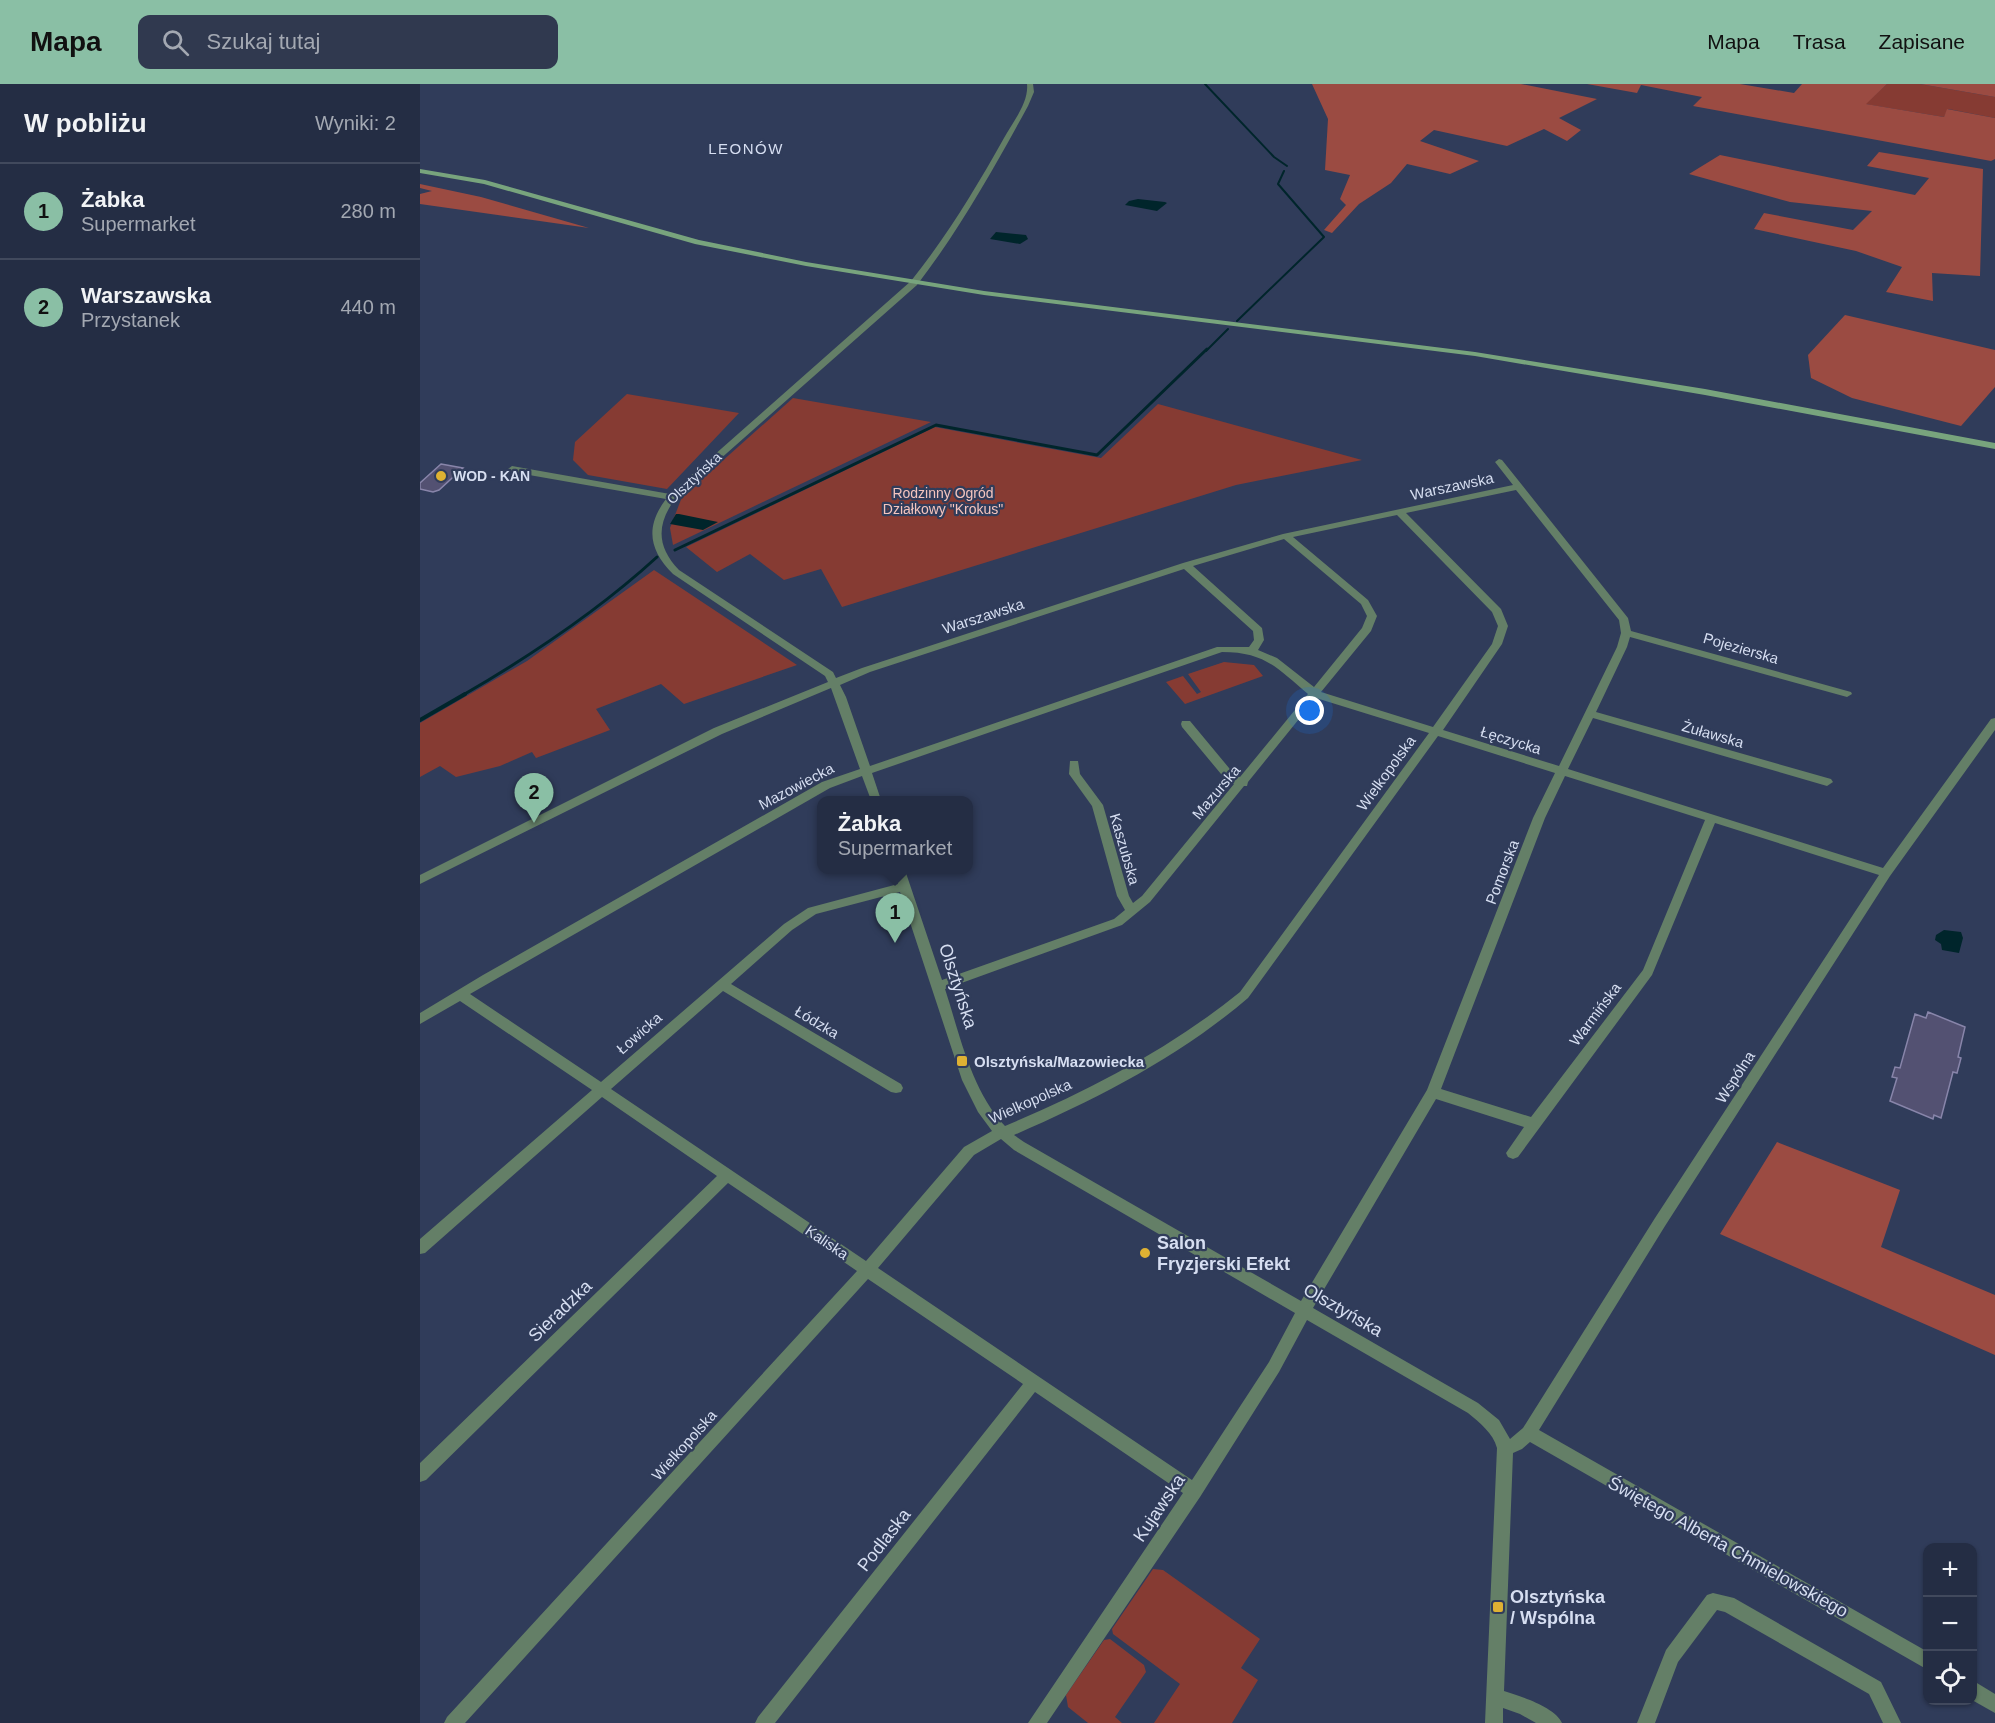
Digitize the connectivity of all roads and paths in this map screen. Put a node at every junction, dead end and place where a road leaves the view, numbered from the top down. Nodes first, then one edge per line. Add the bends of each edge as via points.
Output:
1 (1030, 84) edge
2 (420, 171) edge
3 (914, 283) junction
4 (1995, 446) edge
5 (1499, 462) dead end
6 (512, 469) dead end
7 (1518, 487) junction
8 (672, 497) junction
9 (1400, 513) junction
10 (1286, 536) junction
11 (1186, 565) junction
12 (1626, 633) junction
13 (1253, 650) junction
14 (835, 683) junction
15 (1315, 694) junction
16 (1847, 694) dead end
17 (1590, 714) junction
18 (1995, 722) edge
19 (1186, 724) dead end
20 (1435, 733) junction
21 (1074, 764) dead end
22 (866, 771) junction
23 (1562, 771) junction
24 (1827, 782) dead end
25 (1244, 783) junction
26 (874, 796) edge
27 (1711, 819) junction
28 (1886, 873) junction
29 (900, 874) edge
30 (420, 880) edge
31 (905, 886) junction
32 (1132, 912) junction
33 (721, 984) junction
34 (938, 986) junction
35 (460, 994) junction
36 (420, 1019) edge
37 (896, 1088) dead end
38 (599, 1089) junction
39 (1433, 1092) junction
40 (1534, 1124) junction
41 (1001, 1133) junction
42 (1513, 1153) dead end
43 (727, 1175) junction
44 (420, 1248) edge
45 (868, 1269) junction
46 (1304, 1310) junction
47 (1034, 1382) junction
48 (1529, 1433) junction
49 (1505, 1448) junction
50 (420, 1474) edge
51 (1194, 1491) junction
52 (1923, 1659) edge
53 (1977, 1692) edge
54 (1495, 1697) junction
55 (1995, 1704) edge
56 (453, 1723) edge
57 (764, 1723) edge
58 (1037, 1723) edge
59 (1494, 1723) edge
60 (1553, 1723) edge
61 (1646, 1723) edge
62 (1892, 1723) edge

1 - 3 street, Olsztyńska via 1024,108 935,258
2 - 3 main road via 485,182 698,242
3 - 4 main road via 1475,354
3 - 8 street, Olsztyńska
5 - 7 street
6 - 8 street
7 - 9 street, Warszawska
7 - 12 street via 1623,620
8 - 14 street, Olsztyńska via 660,514 656,537 668,565 817,664
9 - 10 street, Warszawska
9 - 20 street, Wielkopolska via 1497,611 1503,626 1497,644
10 - 11 street, Warszawska
10 - 15 street, Mazurska via 1365,602 1372,616
11 - 13 street via 1258,630 1259,640
11 - 14 street, Warszawska
12 - 16 street, Pojezierska
12 - 17 street, Pomorska
13 - 15 street, Łęczycka via 1268,655
13 - 22 street, Mazowiecka via 1221,649
14 - 22 street, Olsztyńska
14 - 30 street, Warszawska via 718,731
15 - 20 street, Łęczycka
15 - 25 street, Mazurska
17 - 23 street, Pomorska
17 - 24 street, Żuławska
18 - 28 street, Wspólna
19 - 25 street via 1230,777
20 - 23 street, Łęczycka
20 - 41 street, Wielkopolska via 1244,995 1219,1018 1169,1052
21 - 32 street, Kaszubska via 1075,774 1097,805 1123,896
22 - 26 street, Olsztyńska
22 - 35 street, Mazowiecka via 826,785
23 - 27 street, Łęczycka
23 - 39 street, Pomorska via 1539,818
25 - 32 street, Mazurska
27 - 28 street, Łęczycka
27 - 40 street, Warmińska via 1648,972
28 - 48 street, Wspólna
29 - 31 street, Olsztyńska
31 - 33 street, Łowicka via 812,910
31 - 34 street, Olsztyńska
32 - 34 street, Mazurska via 1118,922
33 - 37 street, Łódzka
33 - 38 street, Łowicka
34 - 41 street, Olsztyńska via 977,1101
35 - 36 street, Mazowiecka
35 - 38 street, Kaliska
38 - 43 street, Kaliska
38 - 44 street, Łowicka
39 - 40 street
39 - 46 street, Pomorska
40 - 42 street, Warmińska
41 - 45 street, Wielkopolska via 969,1151
41 - 46 street, Olsztyńska
43 - 45 street, Kaliska
43 - 50 street, Sieradzka
45 - 47 street, Kaliska
45 - 56 street, Wielkopolska
46 - 49 street, Olsztyńska via 1473,1408 1491,1421
46 - 51 street, Kujawska via 1274,1367
47 - 51 street, Kaliska
47 - 57 street, Podlaska
48 - 49 street, Wspólna
48 - 52 street, Świętego Alberta Chmielowskiego
49 - 54 street, Olsztyńska
51 - 58 street, Kujawska
53 - 55 street
54 - 59 street, Olsztyńska
54 - 60 street via 1524,1706
61 - 62 street via 1672,1656 1713,1601 1728,1604 1875,1688

